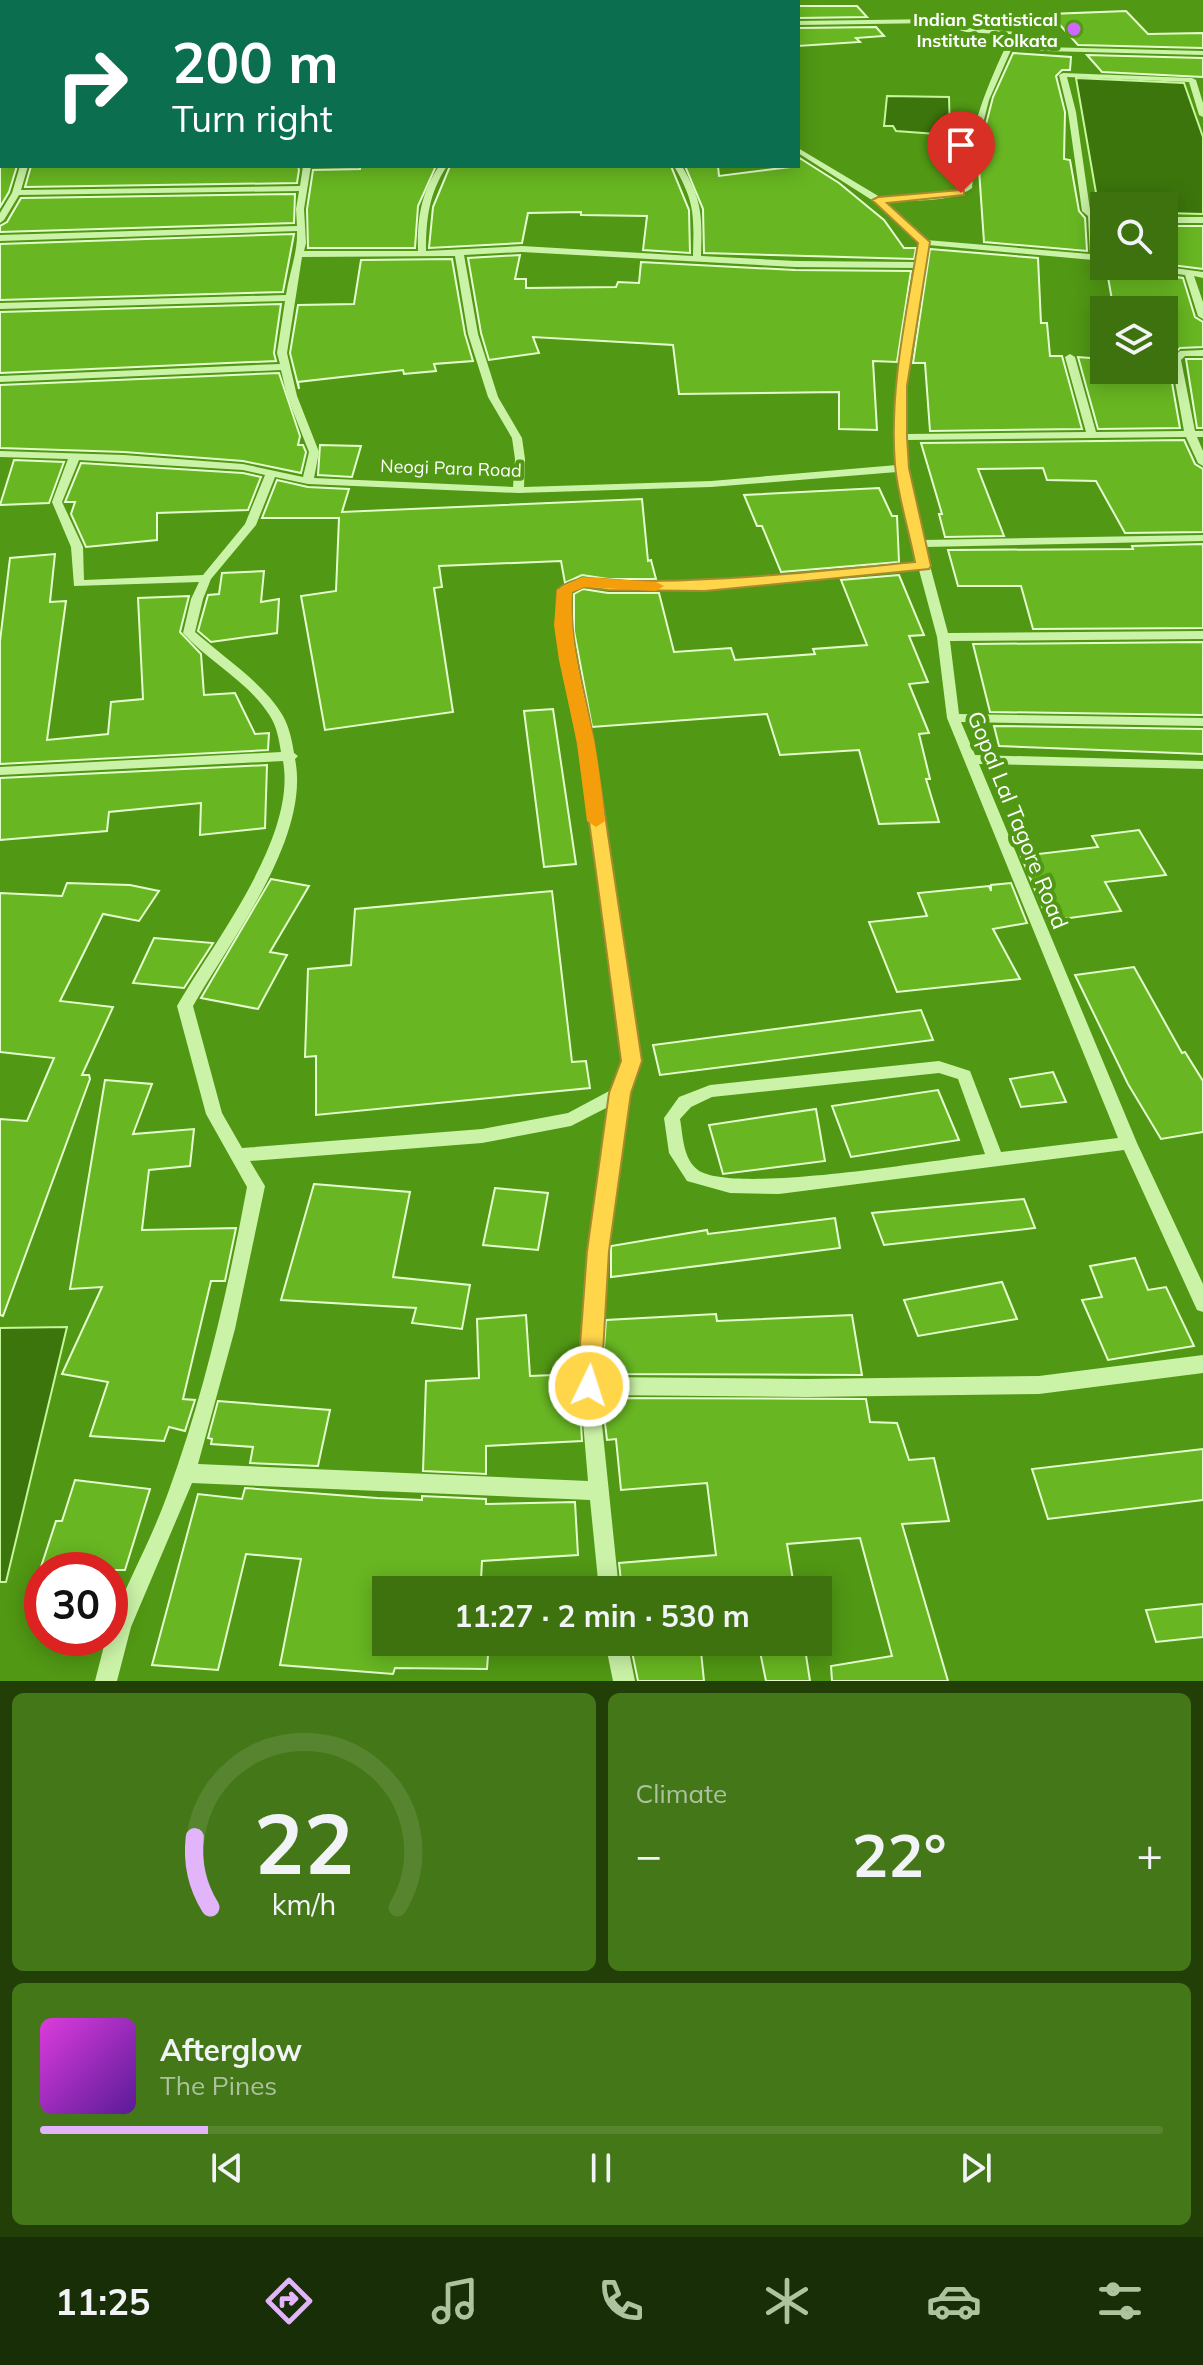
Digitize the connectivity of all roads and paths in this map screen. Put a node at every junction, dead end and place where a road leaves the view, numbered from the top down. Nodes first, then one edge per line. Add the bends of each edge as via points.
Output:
1 (800, 23) edge
2 (1041, 49) junction
3 (1203, 53) edge
4 (1203, 115) edge
5 (800, 151) edge
6 (23, 168) edge
7 (307, 168) edge
8 (442, 168) edge
9 (679, 168) edge
10 (303, 188) junction
11 (16, 193) junction
12 (878, 200) junction
13 (1090, 214) edge
14 (0, 220) edge
15 (1178, 220) edge
16 (1203, 220) edge
17 (301, 228) junction
18 (0, 238) edge
19 (924, 242) junction
20 (422, 253) junction
21 (459, 253) junction
22 (299, 254) junction
23 (1090, 257) edge
24 (697, 258) junction
25 (921, 265) junction
26 (1178, 272) edge
27 (1189, 274) junction
28 (1203, 275) edge
29 (291, 298) junction
30 (0, 306) edge
31 (1203, 316) edge
32 (1203, 353) edge
33 (1070, 357) dead end
34 (285, 367) junction
35 (0, 379) edge
36 (1190, 434) junction
37 (1203, 434) edge
38 (1092, 435) junction
39 (901, 437) junction
40 (0, 454) edge
41 (75, 456) junction
42 (1203, 463) edge
43 (902, 468) junction
44 (271, 474) junction
45 (308, 481) junction
46 (518, 490) junction
47 (1203, 538) edge
48 (918, 544) junction
49 (924, 566) junction
50 (206, 578) junction
51 (1203, 635) edge
52 (943, 637) junction
53 (953, 718) junction
54 (1203, 722) edge
55 (291, 756) junction
56 (969, 759) junction
57 (1203, 765) edge
58 (0, 771) edge
59 (620, 1093) junction
60 (1129, 1143) junction
61 (238, 1155) junction
62 (996, 1161) junction
63 (1203, 1304) edge
64 (1203, 1364) edge
65 (589, 1386) junction
66 (186, 1473) junction
67 (599, 1491) junction
68 (608, 1576) edge
69 (619, 1656) edge
70 (106, 1681) edge
71 (624, 1681) edge

1 - 2 street via 936,21 966,30 1015,33
2 - 3 street
2 - 12 street via 1008,48 985,100 969,186 950,195
4 - 13 street via 1192,80 1063,75
5 - 12 street
6 - 11 street
7 - 10 street
8 - 20 street via 421,211
9 - 24 street via 692,190 698,218
10 - 11 street
10 - 17 street
11 - 14 street
12 - 19 street
15 - 16 street
17 - 18 street
17 - 22 street
19 - 23 street
19 - 25 street, Gopal Lal Tagore Road
20 - 21 street
20 - 22 street
21 - 24 street via 522,249
21 - 46 street via 473,334 493,397 517,438
22 - 29 street
24 - 25 street
25 - 39 street, Gopal Lal Tagore Road via 901,386
26 - 27 street
27 - 28 street
27 - 31 street
29 - 30 street
29 - 34 street via 282,353
32 - 36 street via 1183,353 1176,359
33 - 38 street
34 - 35 street
34 - 45 street via 314,452
36 - 37 street
36 - 38 street
36 - 42 street
38 - 39 street
39 - 43 street, Gopal Lal Tagore Road
40 - 41 street, Neogi Para Road
41 - 44 street, Neogi Para Road via 243,467
41 - 50 street via 57,502 77,547 78,584
43 - 46 street, Neogi Para Road via 711,484
43 - 48 street, Gopal Lal Tagore Road
44 - 45 street, Neogi Para Road
44 - 50 street via 250,525
45 - 46 street, Neogi Para Road
47 - 48 street
48 - 49 street, Gopal Lal Tagore Road
49 - 52 street, Gopal Lal Tagore Road
49 - 59 street via 705,586 582,582 565,590 562,625 586,743 631,1061
50 - 55 street via 189,633 276,714
51 - 52 street
52 - 53 street, Gopal Lal Tagore Road
53 - 54 street
53 - 56 street, Gopal Lal Tagore Road
55 - 58 street
55 - 61 street via 291,799 269,866 185,1006 214,1114
56 - 57 street
56 - 60 street, Gopal Lal Tagore Road
59 - 61 street via 571,1119 482,1136
59 - 65 street via 598,1251
60 - 62 street
60 - 63 street, Gopal Lal Tagore Road
61 - 66 street via 256,1186 244,1255
62 - 62 street via 779,1187 730,1186 693,1176 677,1153 672,1118 685,1102 710,1091 939,1067 964,1075
64 - 65 street via 1039,1385
65 - 67 street
66 - 67 street
66 - 70 street via 111,1649
67 - 68 street
69 - 71 street

